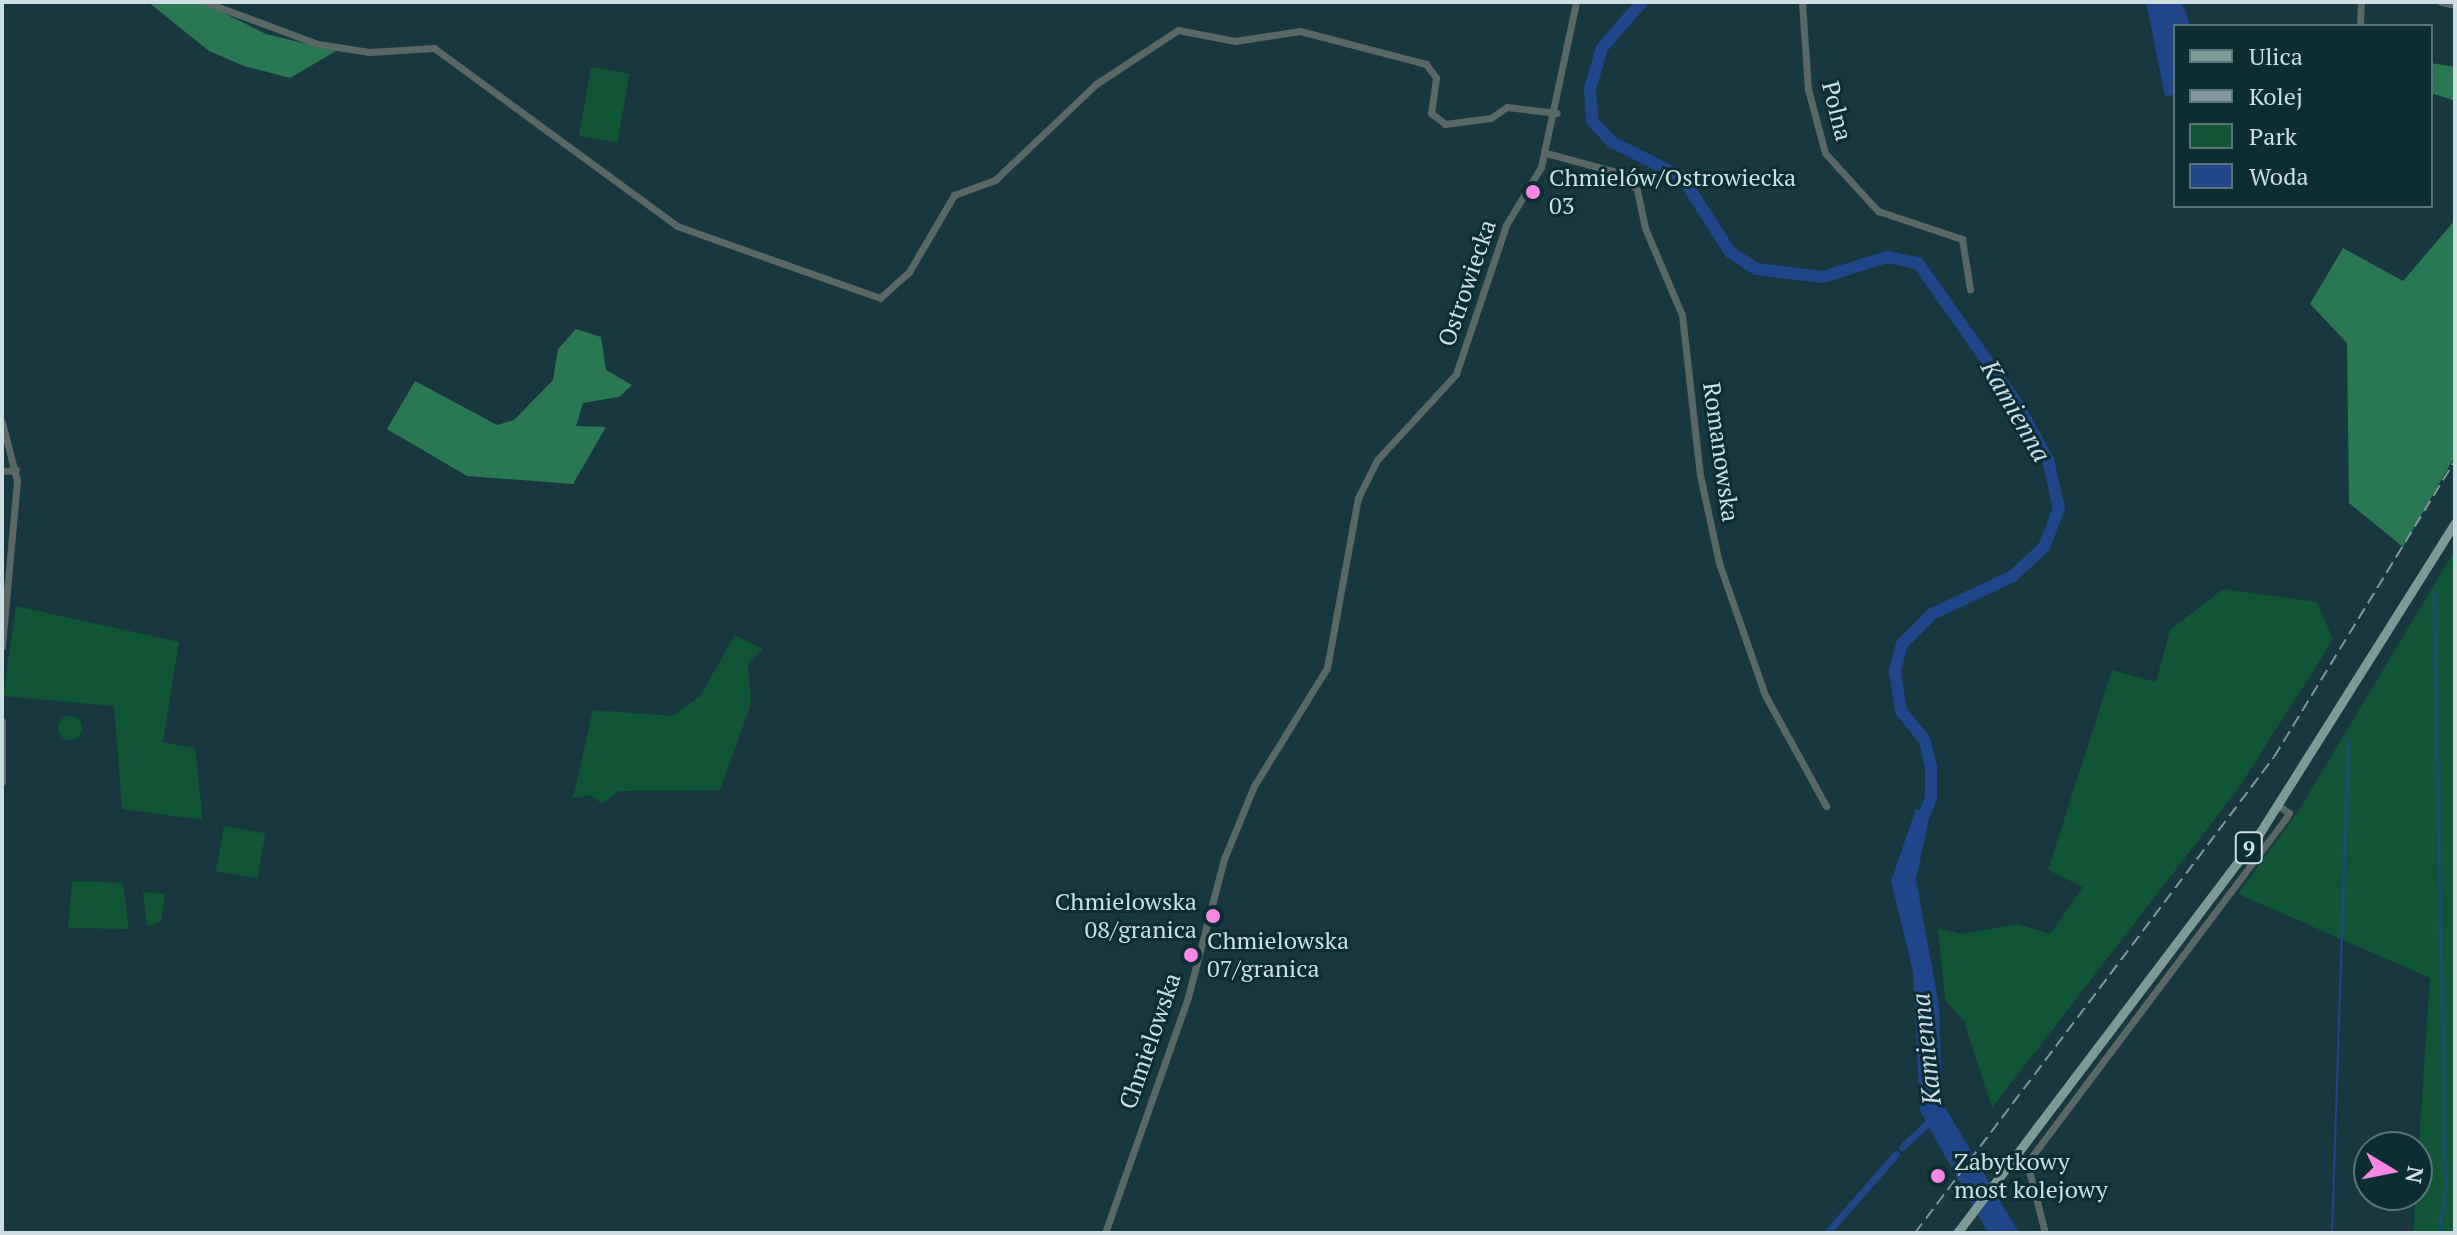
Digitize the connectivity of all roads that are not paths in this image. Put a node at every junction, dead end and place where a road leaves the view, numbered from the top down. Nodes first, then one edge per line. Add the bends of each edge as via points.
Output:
1 (205, 2) edge
2 (1576, 2) edge
3 (1802, 2) edge
4 (2361, 2) edge
5 (2441, 2) edge
6 (2455, 5) edge
7 (2360, 24) edge
8 (1557, 113) junction
9 (1546, 153) junction
10 (1970, 289) dead end
11 (2, 422) edge
12 (16, 470) junction
13 (3, 471) edge
14 (2455, 523) edge
15 (2, 646) edge
16 (2, 721) edge
17 (2, 782) edge
18 (1826, 806) dead end
19 (2279, 806) junction
20 (1224, 859) joint
21 (1105, 1233) edge
22 (1957, 1233) edge
23 (2045, 1233) edge

1 - 8 street via 318,44 380,53 434,48 677,226 880,298 909,272 954,195 1003,174 1096,84 1178,30 1245,41 1300,31 1426,64 1436,78 1431,113 1445,124 1491,118 1507,107
2 - 8 street, Ostrowiecka
3 - 10 street, Polna via 1808,89 1825,153 1871,207 1962,239
4 - 7 street
5 - 6 street
8 - 9 street, Ostrowiecka
9 - 18 street, Romanowska via 1624,174 1637,190 1645,228 1682,315 1700,475 1719,563 1765,695
9 - 20 street, Ostrowiecka via 1506,225 1456,374 1364,484 1347,539 1327,668 1254,786
11 - 12 street
12 - 13 street
12 - 15 street
14 - 19 main road, 9
16 - 17 street
19 - 22 main road, 9
19 - 23 street via 2289,813 2286,818 2033,1155 2030,1174
20 - 21 street, Chmielowska via 1188,997

